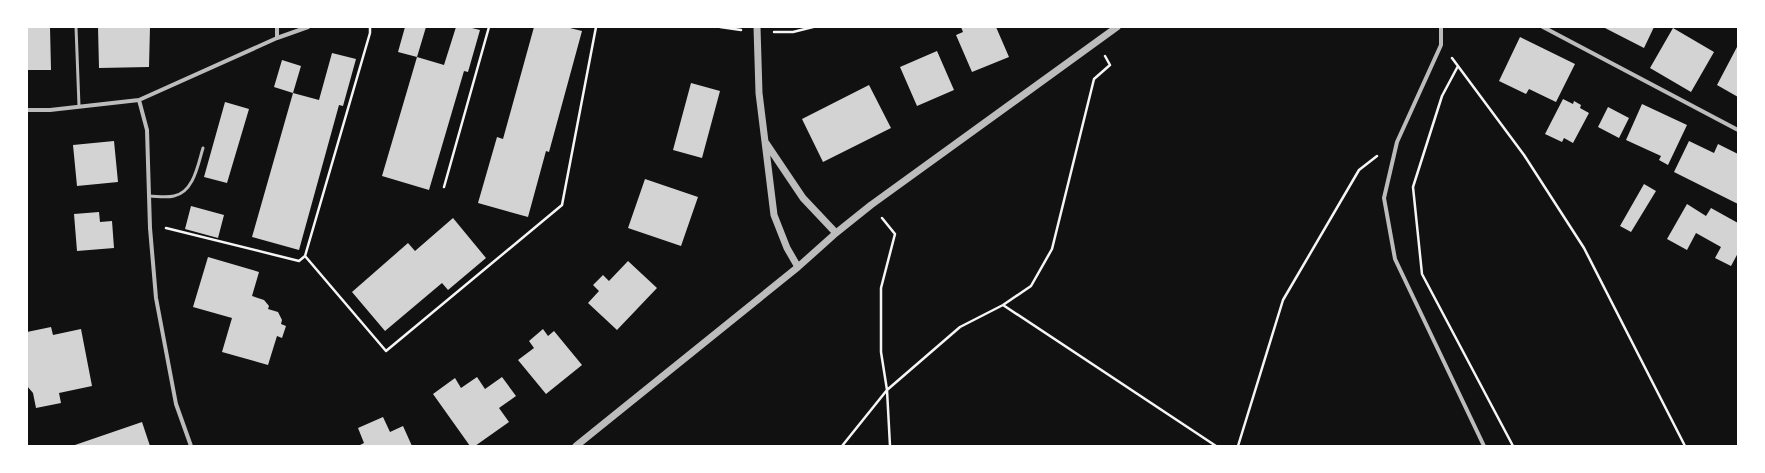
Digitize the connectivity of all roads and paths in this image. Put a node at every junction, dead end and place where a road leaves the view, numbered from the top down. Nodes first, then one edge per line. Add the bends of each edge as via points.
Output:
1 (76, 27) edge
2 (277, 27) edge
3 (308, 27) edge
4 (370, 27) edge
5 (489, 27) edge
6 (596, 27) edge
7 (757, 27) edge
8 (1117, 27) edge
9 (1441, 27) edge
10 (1543, 27) edge
11 (277, 38) junction
12 (1097, 43) junction
13 (1441, 45) junction
14 (1458, 66) junction
15 (139, 100) junction
16 (79, 106) junction
17 (27, 110) edge
18 (1738, 130) edge
19 (765, 141) junction
20 (1397, 142) junction
21 (203, 148) dead end
22 (444, 187) dead end
23 (149, 196) junction
24 (871, 205) junction
25 (150, 228) junction
26 (836, 233) junction
27 (305, 256) junction
28 (798, 267) junction
29 (1003, 305) junction
30 (888, 390) junction
31 (191, 446) edge
32 (576, 446) edge
33 (842, 446) edge
34 (890, 446) edge
35 (1216, 446) edge
36 (1238, 446) edge
37 (1484, 446) edge
38 (1513, 446) edge
39 (1684, 446) edge

1 - 16 lane
2 - 11 street
3 - 11 street
4 - 27 path
5 - 22 path
6 - 27 path via 562,204 386,351
7 - 19 street via 759,93
8 - 12 street
9 - 13 street
10 - 18 street
11 - 15 street
12 - 24 street
12 - 29 path via 1110,65 1094,79 1052,249 1031,286
13 - 14 path
13 - 20 street
14 - 38 path via 1442,96 1413,187 1422,274
14 - 39 path via 1524,155 1584,248
15 - 16 street
15 - 23 street via 147,130
16 - 17 street
19 - 26 street via 803,198
19 - 28 street via 774,215 787,248
20 - 36 path via 1359,170 1283,300
20 - 37 street via 1384,198 1395,258
21 - 23 lane via 190,185 184,192 174,196
23 - 25 street
24 - 26 street
24 - 30 path via 895,234 881,288 881,352
25 - 27 path via 167,228 299,261
25 - 31 street via 156,298 176,404
26 - 28 street
28 - 32 street
29 - 30 path via 960,327
29 - 35 path
30 - 33 path
30 - 34 path

